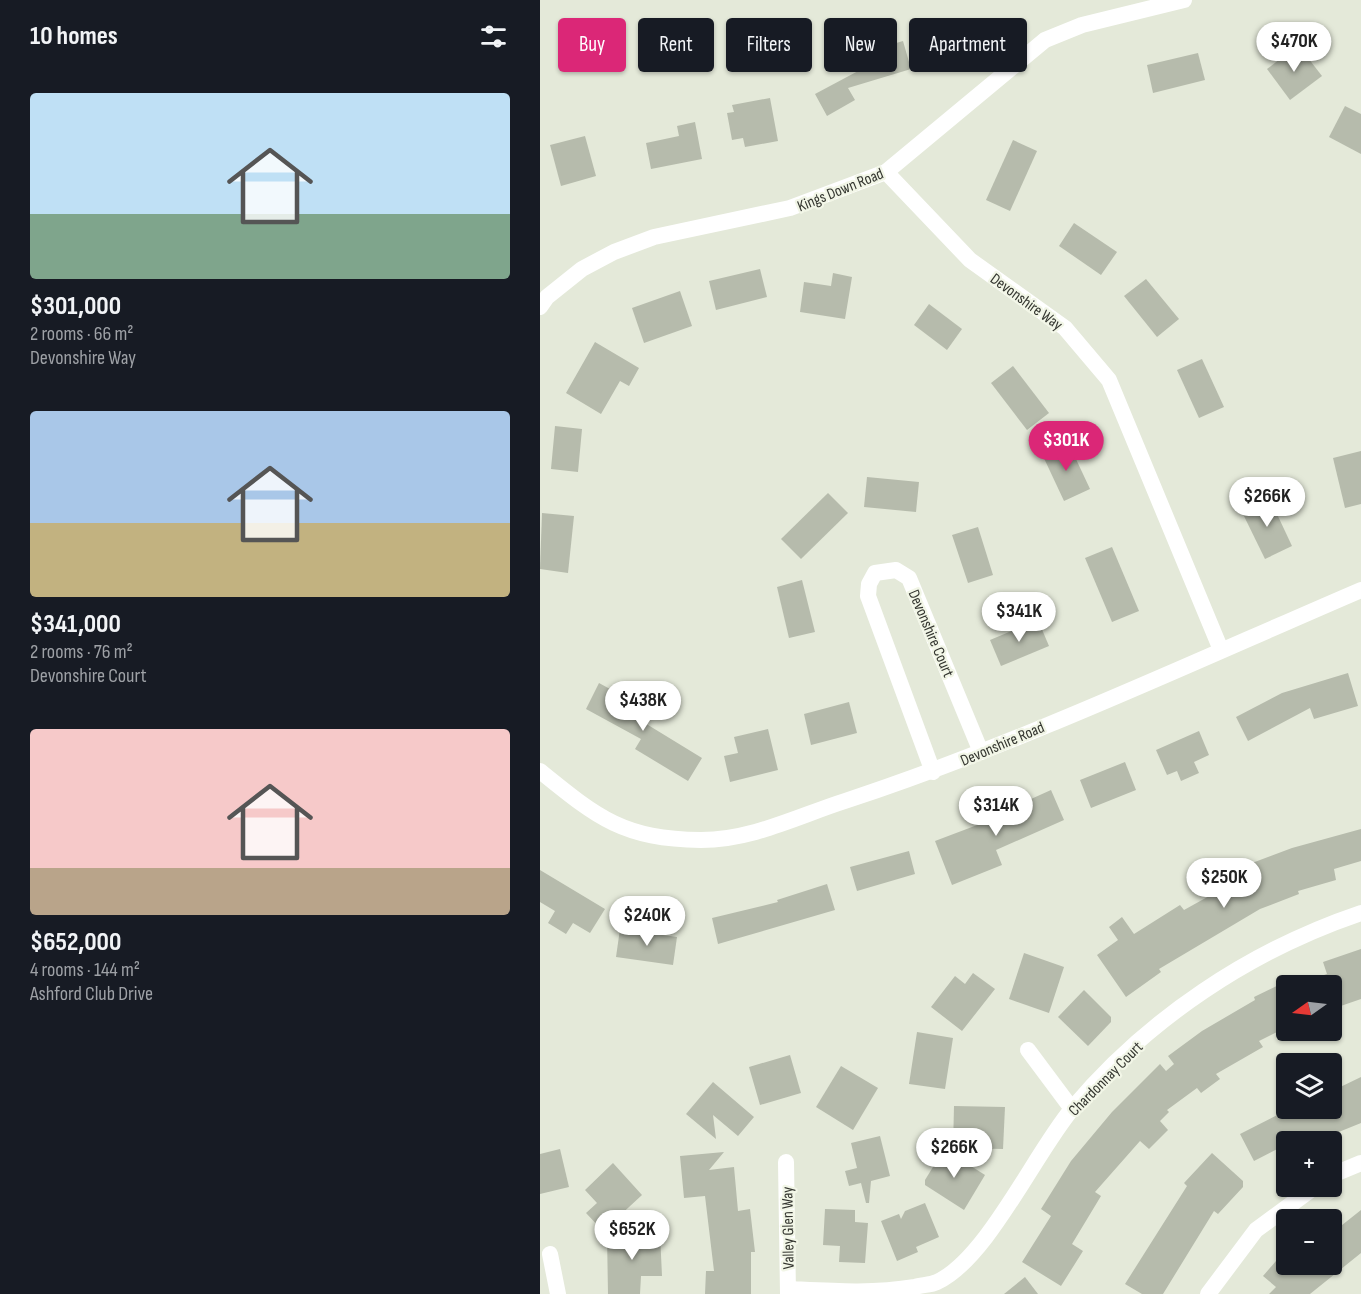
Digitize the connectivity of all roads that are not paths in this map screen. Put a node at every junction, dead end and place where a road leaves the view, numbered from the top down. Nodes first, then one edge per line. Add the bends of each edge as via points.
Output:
1 (1184, 0) edge
2 (886, 172) junction
3 (540, 307) edge
4 (1361, 590) edge
5 (1221, 650) junction
6 (981, 752) junction
7 (540, 771) edge
8 (933, 772) junction
9 (1361, 913) edge
10 (1028, 1050) dead end
11 (1072, 1109) junction
12 (786, 1162) dead end
13 (1361, 1163) edge
14 (1342, 1171) edge
15 (1301, 1197) edge
16 (550, 1254) dead end
17 (788, 1291) edge
18 (558, 1294) edge
19 (1208, 1294) edge

1 - 2 street, Kings Down Road via 1082,25 1045,40
2 - 3 street, Kings Down Road via 790,208 654,237 614,252 582,269
2 - 5 street, Devonshire Way via 970,260 1065,328 1109,380
4 - 5 street, Devonshire Road
5 - 6 street, Devonshire Road
6 - 8 street, Devonshire Road
6 - 8 street, Devonshire Court via 909,578 896,570 875,573 868,596
7 - 8 street, Devonshire Road via 590,811 627,831 703,840 753,834
9 - 11 street, Chardonnay Court via 1312,930 1206,988 1128,1052
10 - 11 street
11 - 17 street, Chardonnay Court via 971,1257 936,1282 882,1293
12 - 17 street, Valley Glen Way
13 - 14 street
15 - 19 street via 1256,1230
16 - 18 street

